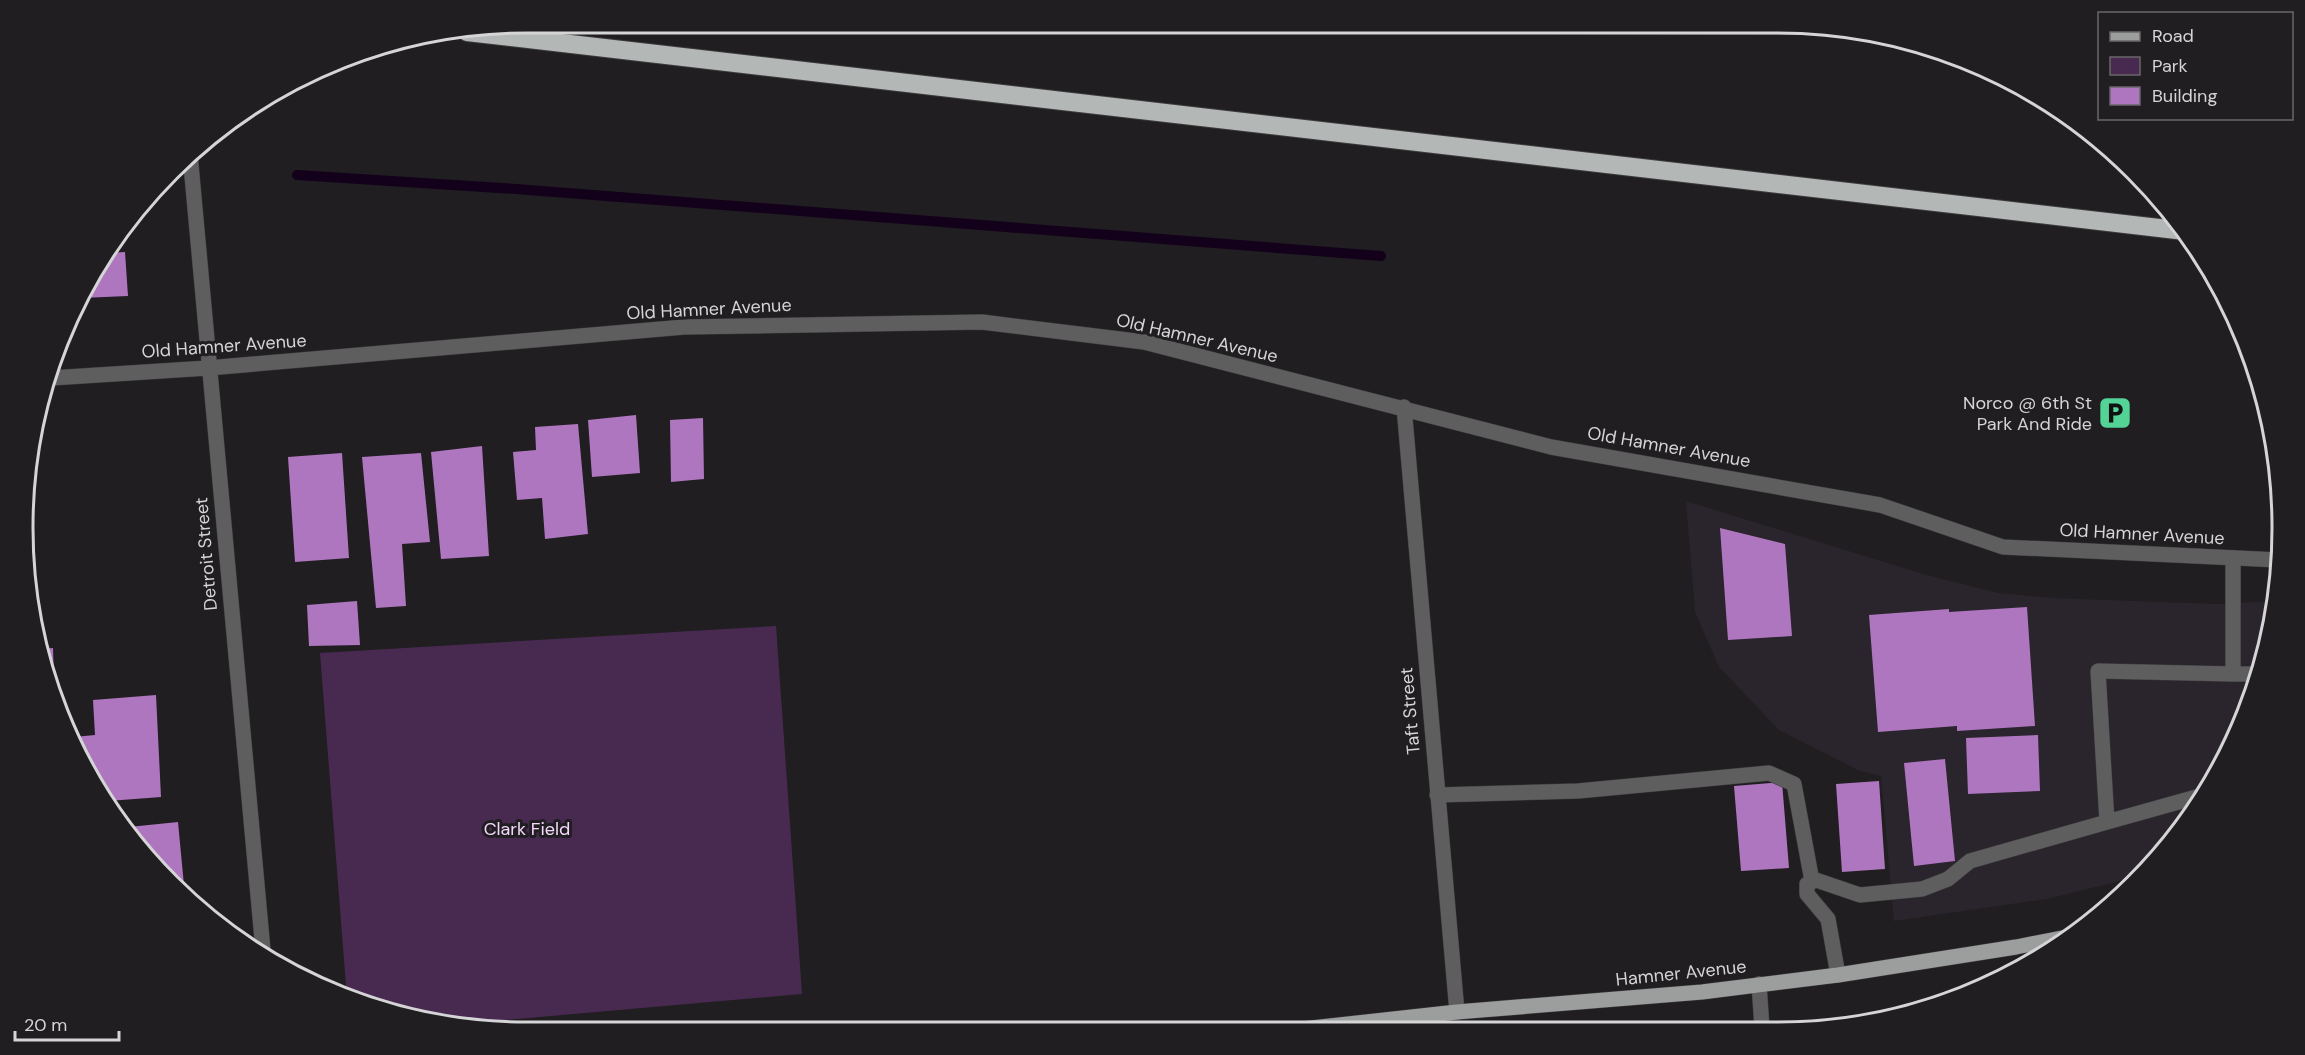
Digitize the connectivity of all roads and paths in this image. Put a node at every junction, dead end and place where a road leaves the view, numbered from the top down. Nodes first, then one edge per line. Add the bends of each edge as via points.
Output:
1 (489, 35) edge
2 (191, 166) edge
3 (2173, 230) edge
4 (208, 368) junction
5 (56, 378) edge
6 (1404, 407) junction
7 (2233, 558) junction
8 (2271, 560) edge
9 (2233, 674) junction
10 (2249, 674) edge
11 (1437, 795) junction
12 (2191, 798) edge
13 (2107, 822) junction
14 (1812, 881) junction
15 (2050, 940) edge
16 (263, 945) edge
17 (1838, 975) junction
18 (1758, 984) junction
19 (1457, 1012) junction
20 (1366, 1022) edge
21 (1761, 1022) edge

1 - 3 highway
2 - 4 street, Detroit Street
4 - 5 street, Old Hamner Avenue
4 - 6 street, Old Hamner Avenue via 684,327 982,322 1144,342
4 - 16 street, Detroit Street
6 - 7 street, Old Hamner Avenue via 1551,447 1880,505 2003,547
6 - 11 street, Taft Street
7 - 8 street, Old Hamner Avenue
7 - 9 street
9 - 10 street
9 - 13 street via 2098,671
11 - 14 street via 1578,791 1769,773 1794,784
11 - 19 street, Taft Street
12 - 13 street
13 - 14 street via 1970,861 1948,879 1922,889 1860,895
14 - 17 street via 1807,884 1807,894 1828,919
15 - 17 main road, Hamner Avenue
17 - 18 main road, Hamner Avenue
18 - 19 main road, Hamner Avenue
18 - 21 street
19 - 20 main road, Hamner Avenue

